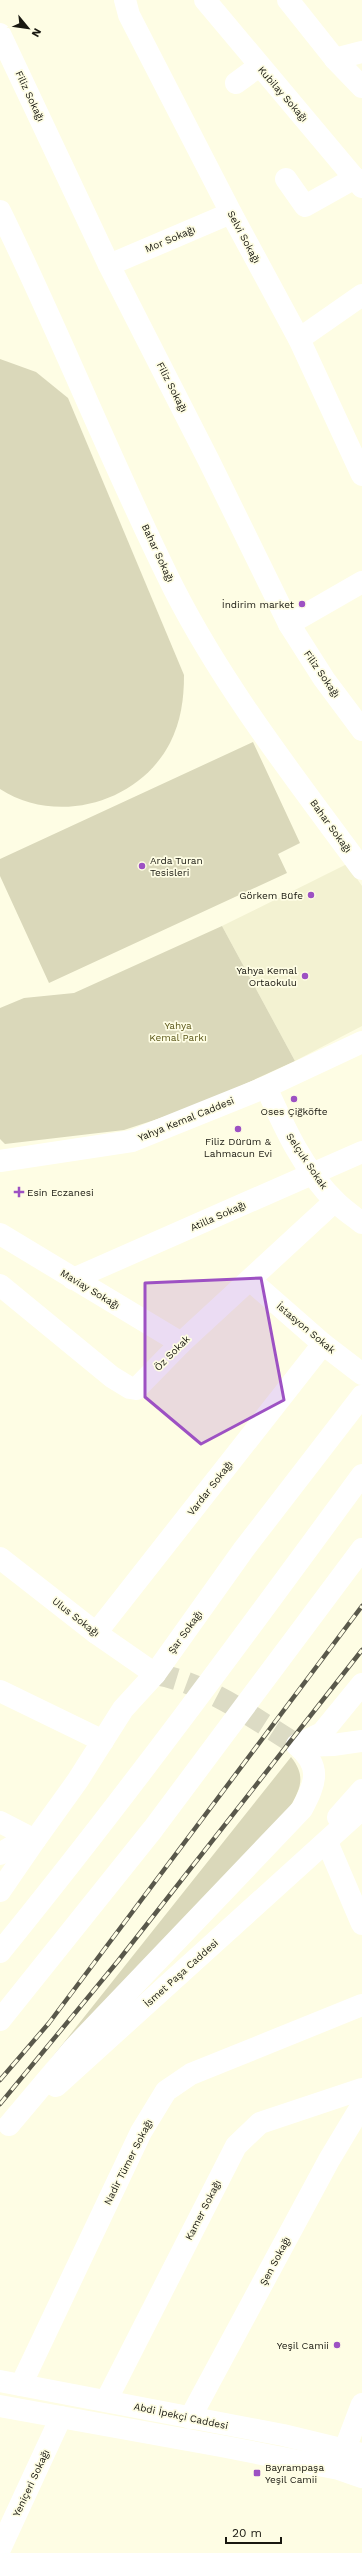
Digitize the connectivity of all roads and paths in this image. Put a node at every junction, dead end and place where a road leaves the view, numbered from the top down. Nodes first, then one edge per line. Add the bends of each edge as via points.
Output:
1 (125, 0) edge
2 (205, 0) edge
3 (288, 0) edge
4 (0, 34) edge
5 (362, 52) edge
6 (335, 59) junction
7 (259, 66) junction
8 (236, 83) dead end
9 (362, 87) edge
10 (286, 179) dead end
11 (358, 182) edge
12 (0, 211) edge
13 (231, 213) junction
14 (109, 265) junction
15 (362, 295) edge
16 (299, 339) junction
17 (362, 475) edge
18 (362, 582) edge
19 (288, 624) junction
20 (362, 730) edge
21 (362, 869) edge
22 (362, 1042) edge
23 (266, 1088) junction
24 (362, 1152) edge
25 (0, 1161) edge
26 (314, 1174) junction
27 (335, 1202) junction
28 (362, 1223) edge
29 (0, 1234) edge
30 (73, 1279) junction
31 (250, 1280) junction
32 (0, 1285) edge
33 (181, 1343) junction
34 (324, 1344) junction
35 (362, 1374) edge
36 (362, 1396) edge
37 (362, 1475) edge
38 (362, 1549) edge
39 (0, 1558) edge
40 (96, 1633) junction
41 (155, 1674) junction
42 (362, 1684) edge
43 (0, 1691) edge
44 (103, 1741) junction
45 (362, 1741) edge
46 (297, 1745) junction
47 (362, 1790) edge
48 (362, 1809) edge
49 (0, 1822) edge
50 (35, 1840) junction
51 (327, 1842) junction
52 (0, 1854) edge
53 (0, 1891) edge
54 (362, 1924) edge
55 (0, 1952) edge
56 (362, 2005) edge
57 (0, 2020) edge
58 (362, 2088) edge
59 (362, 2105) edge
60 (5, 2131) edge
61 (0, 2381) edge
62 (21, 2385) junction
63 (106, 2400) junction
64 (362, 2404) edge
65 (0, 2406) edge
66 (62, 2417) junction
67 (190, 2418) junction
68 (348, 2457) edge
69 (362, 2476) edge
70 (0, 2549) edge

1 - 13 main road, Selvi Sokağı via 129,15
2 - 7 main road, Kubilay Sokağı
3 - 6 main road
4 - 14 main road, Filiz Sokağı
5 - 6 main road
6 - 9 main road
7 - 8 main road
7 - 11 main road, Kubilay Sokağı
10 - 11 main road via 306,206
12 - 21 main road, Bahar Sokağı via 39,289 69,364 174,589 222,672
13 - 14 main road, Mor Sokağı
13 - 16 main road, Selvi Sokağı
14 - 19 main road, Filiz Sokağı via 210,461
15 - 16 main road
16 - 17 main road, Selvi Sokağı
18 - 19 main road
19 - 20 main road, Filiz Sokağı
22 - 23 main road, Yahya Kemal Caddesi
23 - 25 main road, Yahya Kemal Caddesi via 132,1141
23 - 26 main road, Selçuk Sokak via 291,1139
24 - 26 main road, Atilla Sokağı
26 - 27 main road, Selçuk Sokak
26 - 30 main road, Atilla Sokağı
27 - 28 main road, Selçuk Sokak
27 - 31 main road, Öz Sokak
29 - 30 main road, Maviay Sokağı
30 - 33 main road, Maviay Sokağı
31 - 33 main road, Öz Sokak
31 - 34 main road, İstasyon Sokak
32 - 33 main road, Öz Sokak via 112,1377 130,1388 136,1389
34 - 35 main road, İstasyon Sokak
34 - 40 main road, Vardar Sokağı
36 - 41 main road, Şar Sokağı via 244,1549
37 - 55 main road via 184,1718
38 - 57 main road via 158,1823
39 - 40 main road, Ulus Sokağı
40 - 41 main road, Ulus Sokağı
41 - 44 main road, Şar Sokağı via 127,1703
42 - 46 main road via 322,1733
43 - 44 main road
44 - 50 main road, Şar Sokağı
45 - 46 main road via 333,1746
46 - 60 main road via 312,1762 314,1781 302,1809 73,2049
47 - 51 main road via 337,1819
48 - 51 main road, İsmet Paşa Caddesi
49 - 50 main road
50 - 52 main road via 16,1844
50 - 53 main road, Şar Sokağı
51 - 54 main road
51 - 60 main road, İsmet Paşa Caddesi
56 - 62 main road, Nadir Tümer Sokağı via 191,2074 166,2092 141,2132
58 - 63 main road, Kamer Sokağı via 260,2123 236,2146
59 - 67 main road, Şen Sokağı
61 - 62 main road, Abdi İpekçi Caddesi
62 - 63 main road, Abdi İpekçi Caddesi
63 - 67 main road, Abdi İpekçi Caddesi
64 - 68 main road
65 - 66 main road, Abdi İpekçi Caddesi
66 - 68 main road, Abdi İpekçi Caddesi
66 - 70 main road, Yeniçeri Sokağı
67 - 68 main road, Abdi İpekçi Caddesi
68 - 69 main road, Abdi İpekçi Caddesi

